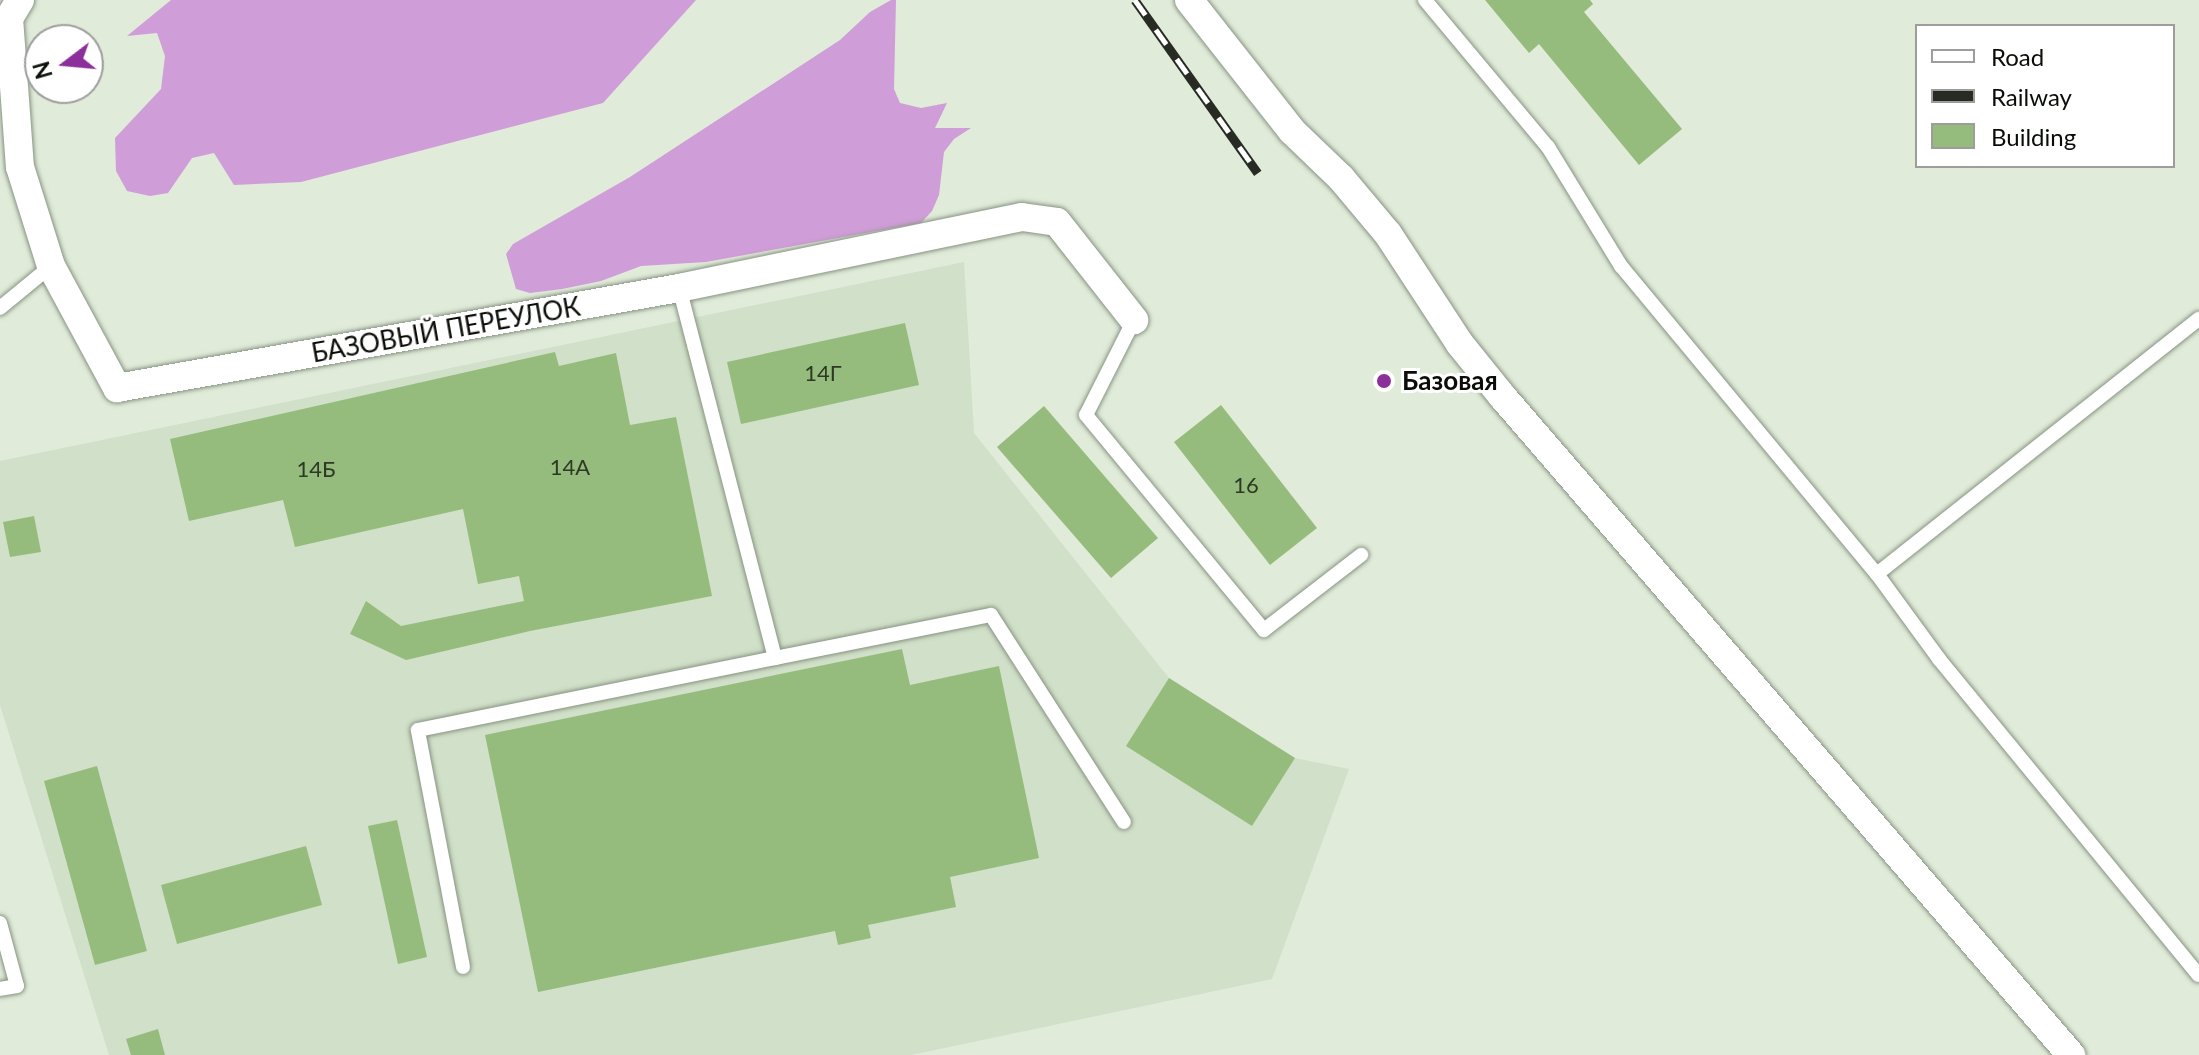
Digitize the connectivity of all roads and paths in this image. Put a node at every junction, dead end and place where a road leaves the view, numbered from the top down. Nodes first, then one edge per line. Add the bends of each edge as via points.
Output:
1 (20, 0) edge
2 (1189, 0) edge
3 (1425, 0) edge
4 (51, 266) junction
5 (679, 288) junction
6 (0, 308) edge
7 (2199, 319) edge
8 (1134, 320) joint
9 (1361, 555) dead end
10 (1877, 574) junction
11 (775, 658) junction
12 (1124, 822) dead end
13 (0, 923) edge
14 (463, 967) dead end
15 (2199, 975) edge
16 (0, 989) edge
17 (2071, 1055) edge

1 - 4 street, БАЗОВЫЙ ПЕРЕУЛОК via 9,18 20,167
2 - 17 street via 1292,131 1388,234 1460,344 1502,396
3 - 10 lane via 1548,147 1621,266
4 - 5 street, БАЗОВЫЙ ПЕРЕУЛОК via 117,388
4 - 6 lane
5 - 8 street, БАЗОВЫЙ ПЕРЕУЛОК via 1022,217 1041,218 1057,222 1071,235
5 - 11 lane
7 - 10 lane
8 - 9 lane via 1086,415 1264,630
10 - 15 lane via 1939,659
11 - 12 lane via 991,615
11 - 14 lane via 418,730
13 - 16 lane via 17,986

